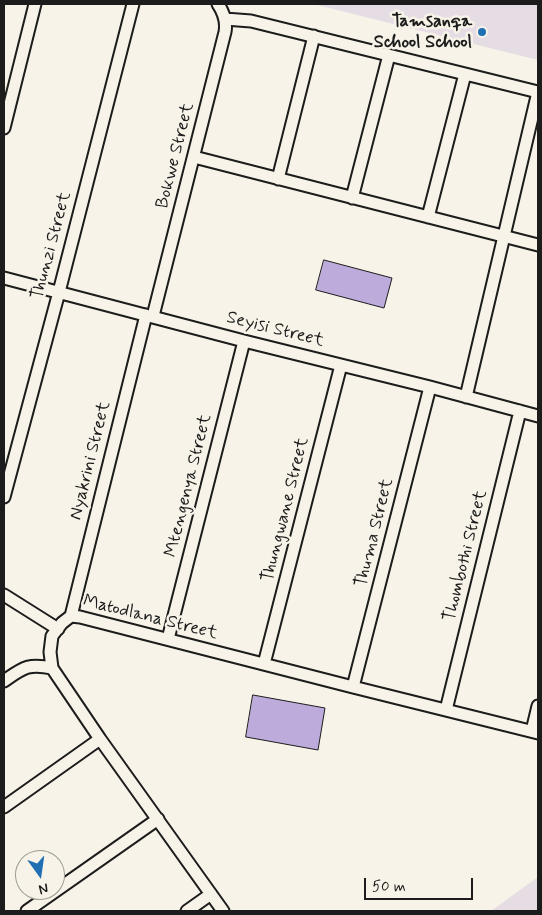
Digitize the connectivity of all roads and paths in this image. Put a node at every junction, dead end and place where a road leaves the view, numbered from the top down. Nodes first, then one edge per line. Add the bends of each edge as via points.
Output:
1 (35, 4) edge
2 (133, 4) edge
3 (218, 4) edge
4 (226, 20) junction
5 (314, 36) junction
6 (389, 55) junction
7 (465, 74) junction
8 (538, 92) edge
9 (4, 128) edge
10 (194, 157) junction
11 (278, 179) junction
12 (352, 198) junction
13 (428, 217) junction
14 (504, 236) junction
15 (538, 245) edge
16 (4, 278) edge
17 (59, 292) junction
18 (150, 315) junction
19 (244, 341) junction
20 (341, 365) junction
21 (430, 387) junction
22 (466, 397) junction
23 (520, 411) junction
24 (538, 416) edge
25 (7, 473) edge
26 (4, 496) edge
27 (4, 595) edge
28 (70, 616) junction
29 (58, 629) junction
30 (168, 639) junction
31 (264, 664) junction
32 (52, 668) junction
33 (4, 681) edge
34 (353, 687) junction
35 (538, 706) edge
36 (446, 710) junction
37 (535, 732) edge
38 (100, 739) junction
39 (4, 807) edge
40 (158, 819) junction
41 (211, 894) junction
42 (27, 911) edge
43 (187, 911) edge
44 (223, 911) edge

1 - 9 street
2 - 17 street, Thunzi Street
3 - 4 street
4 - 5 street via 252,21
4 - 10 street, Bokwe Street via 221,54
5 - 6 street
5 - 11 street
6 - 7 street
6 - 12 street
7 - 8 street
7 - 13 street
8 - 14 street
10 - 11 street
10 - 18 street, Bokwe Street
11 - 12 street
12 - 13 street
13 - 14 street
14 - 15 street
14 - 22 street
16 - 17 street, Seyisi Street
17 - 18 street, Seyisi Street
17 - 25 street, Thunzi Street
18 - 19 street, Seyisi Street
18 - 28 street, Nyakrini Street
19 - 20 street, Seyisi Street
19 - 30 street, Mtengenya Street
20 - 21 street, Seyisi Street
20 - 31 street, Thungwane Street
21 - 22 street, Seyisi Street
21 - 34 street, Thuma Street
22 - 23 street, Seyisi Street
23 - 24 street, Seyisi Street
23 - 36 street, Thombothi Street
25 - 26 street, Thunzi Street
27 - 29 street
28 - 29 street, Matodlana Street
28 - 30 street, Matodlana Street
29 - 32 street, Matodlana Street via 50,643
30 - 31 street, Matodlana Street
31 - 34 street, Matodlana Street
32 - 33 street via 32,665
32 - 38 street, Matodlana Street
34 - 36 street, Matodlana Street
35 - 37 street
36 - 37 street, Matodlana Street
38 - 39 street
38 - 40 street, Matodlana Street
40 - 41 street, Matodlana Street
40 - 42 street
41 - 43 street
41 - 44 street, Matodlana Street

